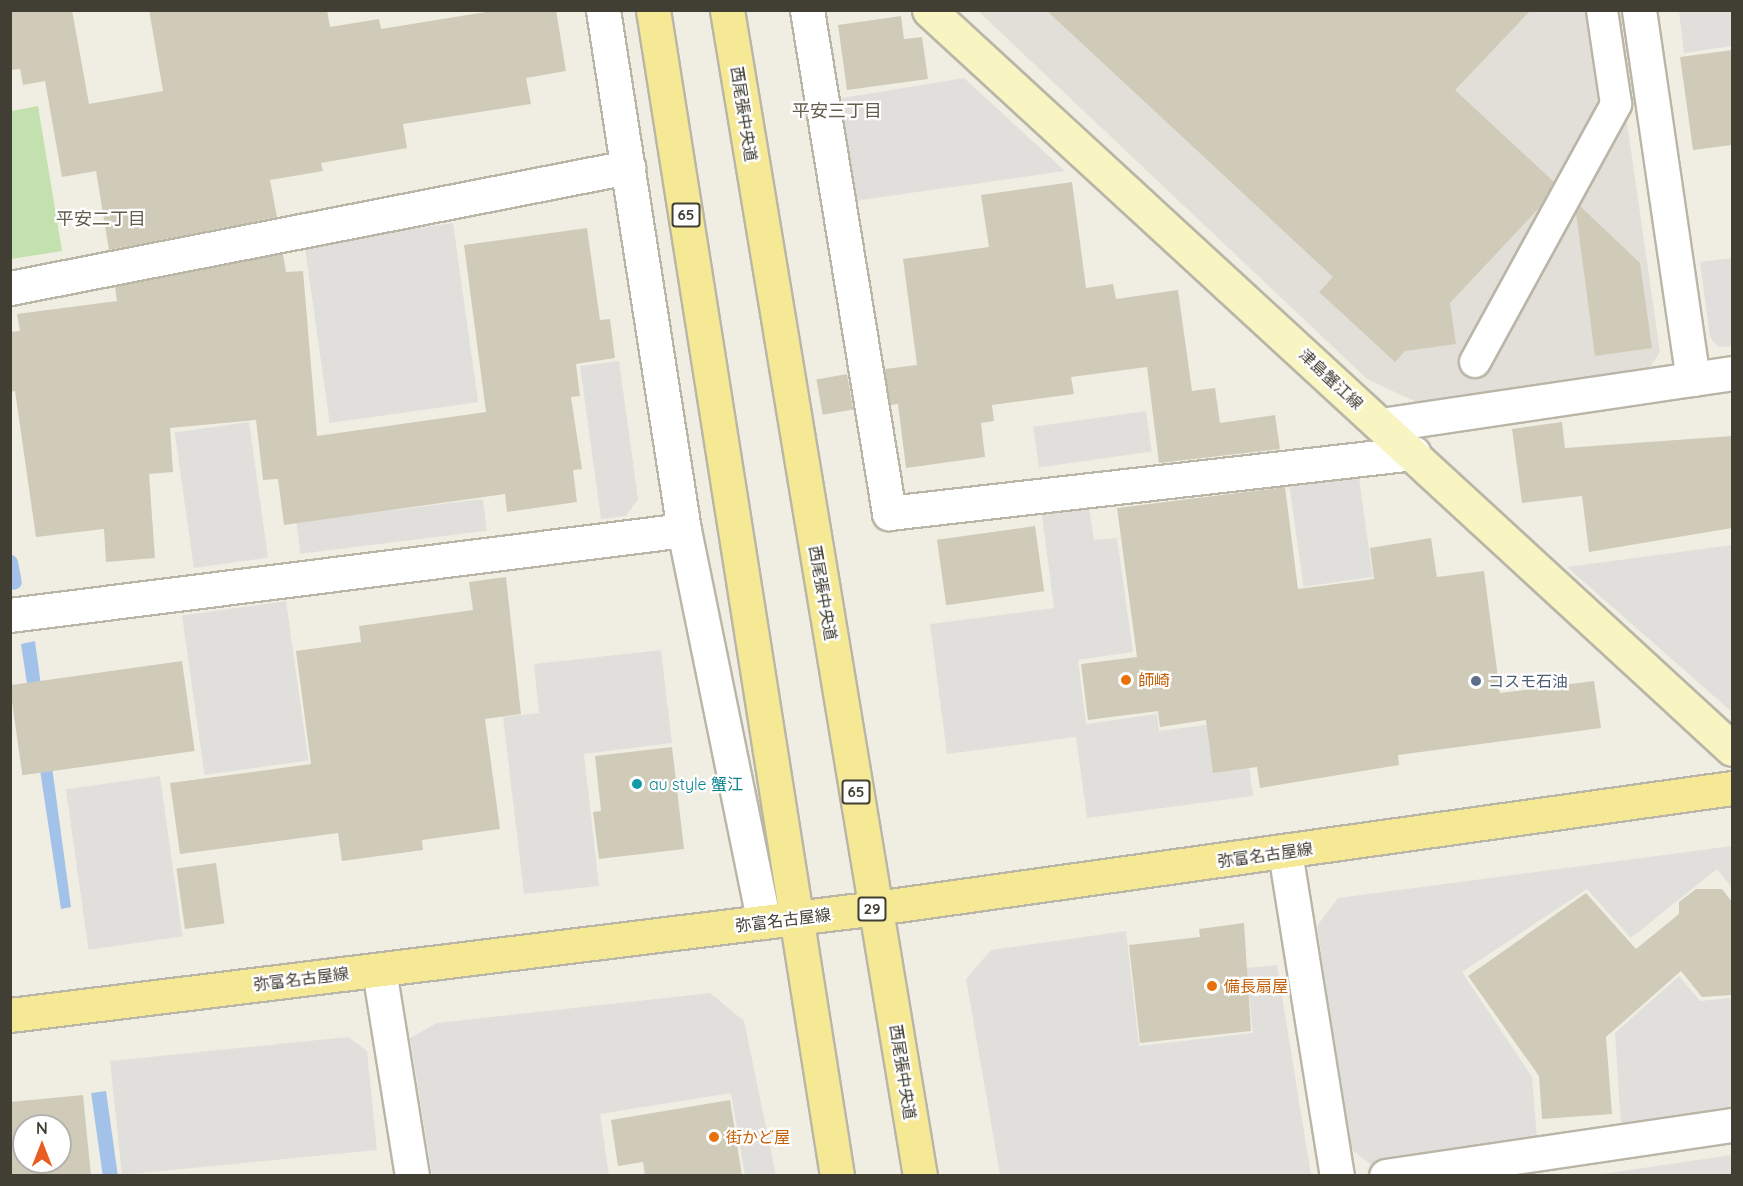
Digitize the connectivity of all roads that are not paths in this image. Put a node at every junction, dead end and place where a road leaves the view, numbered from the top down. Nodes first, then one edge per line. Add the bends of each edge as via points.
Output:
1 (603, 10) edge
2 (653, 10) edge
3 (727, 10) edge
4 (807, 10) edge
5 (929, 10) edge
6 (1602, 10) edge
7 (1639, 10) edge
8 (628, 167) junction
9 (10, 288) edge
10 (1475, 362) dead end
11 (1732, 373) edge
12 (1693, 379) junction
13 (1381, 425) junction
14 (1414, 453) junction
15 (684, 530) junction
16 (10, 615) edge
17 (1732, 749) edge
18 (1732, 788) edge
19 (1285, 852) junction
20 (876, 908) junction
21 (779, 920) junction
22 (380, 970) junction
23 (10, 1015) edge
24 (1732, 1125) edge
25 (412, 1176) edge
26 (837, 1176) edge
27 (920, 1176) edge
28 (1337, 1176) edge
29 (1386, 1176) edge

1 - 8 street
2 - 21 main road, 65 via 719,420
3 - 20 main road, 西尾張中央道 / 65
4 - 14 street via 889,513
5 - 13 main road, 津島蟹江線
6 - 10 lane via 1616,104
7 - 12 street
8 - 9 street
8 - 15 street
11 - 12 street
12 - 13 street
13 - 14 main road, 津島蟹江線
14 - 17 main road, 津島蟹江線
15 - 16 street
15 - 21 street
18 - 19 main road, 弥富名古屋線 / 29
19 - 20 main road, 弥富名古屋線 / 29
19 - 28 street
20 - 21 main road, 弥富名古屋線 / 29
20 - 27 main road, 西尾張中央道 / 65
21 - 22 main road, 弥富名古屋線 / 29
21 - 26 main road, 65
22 - 23 main road, 弥富名古屋線 / 29
22 - 25 street
24 - 29 street

